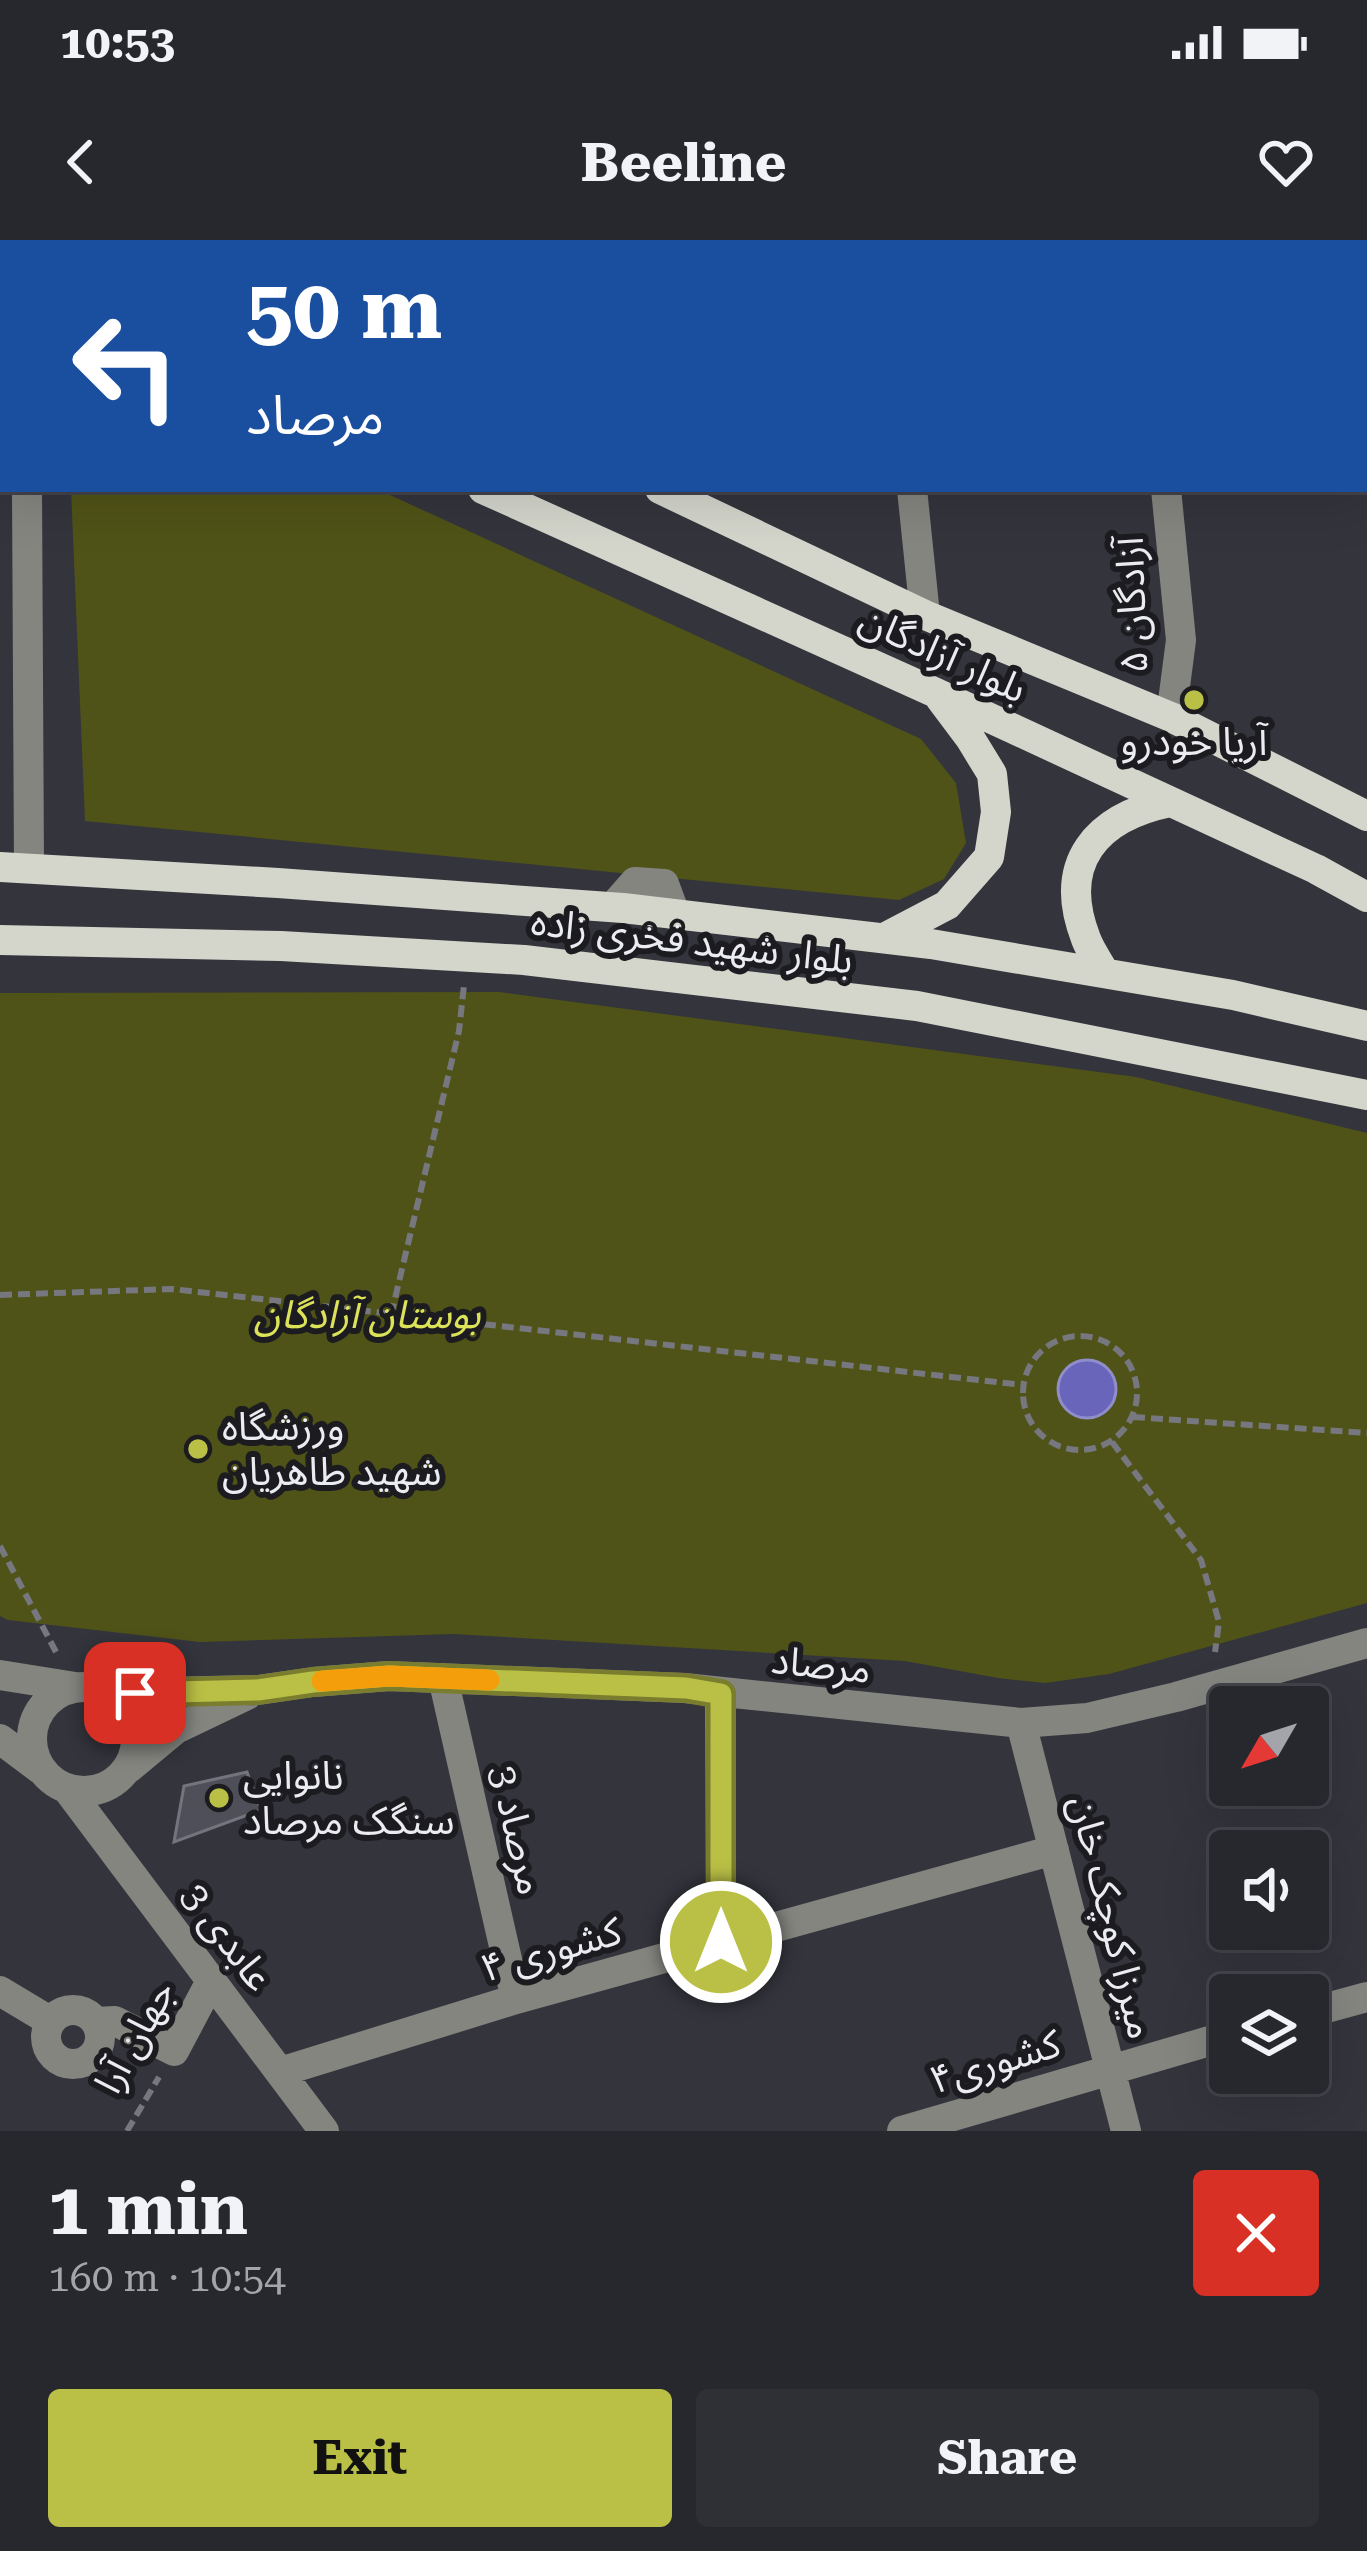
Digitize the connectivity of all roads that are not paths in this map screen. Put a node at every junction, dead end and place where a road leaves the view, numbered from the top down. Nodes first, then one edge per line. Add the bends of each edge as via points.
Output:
1 (27, 492) edge
2 (490, 492) edge
3 (666, 492) edge
4 (919, 492) edge
5 (1166, 492) edge
6 (925, 615) junction
7 (936, 693) junction
8 (1171, 718) junction
9 (1170, 802) junction
10 (1367, 816) edge
11 (15, 867) edge
12 (1367, 897) edge
13 (882, 939) junction
14 (0, 940) edge
15 (1104, 972) junction
16 (1367, 1026) edge
17 (1367, 1095) edge
18 (1367, 1643) edge
19 (0, 1675) edge
20 (442, 1678) junction
21 (75, 1687) junction
22 (258, 1690) junction
23 (108, 1693) junction
24 (721, 1694) junction
25 (1022, 1723) junction
26 (0, 1739) edge
27 (129, 1768) junction
28 (40, 1769) junction
29 (68, 1790) junction
30 (1054, 1850) junction
31 (721, 1942) junction
32 (212, 1981) junction
33 (0, 1991) edge
34 (1367, 1997) edge
35 (516, 1999) junction
36 (1329, 2007) edge
37 (50, 2021) junction
38 (96, 2023) junction
39 (1209, 2041) edge
40 (1110, 2068) junction
41 (280, 2072) junction
42 (324, 2131) edge
43 (902, 2131) edge
44 (1126, 2131) edge

1 - 11 street
2 - 7 main road, بلوار آزادگان
3 - 6 main road, بلوار آزادگان
4 - 6 street
5 - 8 street, آزادگان ۵ via 1181,640
6 - 8 main road, بلوار آزادگان
7 - 9 main road, بلوار آزادگان
7 - 13 main road via 992,774 988,857 947,905
8 - 10 main road, بلوار آزادگان
9 - 12 main road, بلوار آزادگان
9 - 15 main road via 1119,818 1084,853 1077,907
11 - 13 main road, بلوار شهید فخری زاده via 613,907
13 - 15 main road, بلوار شهید فخری زاده
14 - 17 main road, بلوار شهید فخری زاده via 524,960 917,1006
15 - 16 main road, بلوار شهید فخری زاده
18 - 25 street, مرصاد via 1087,1718
19 - 21 street
20 - 22 street, مرصاد
20 - 24 street, مرصاد
20 - 35 street, مرصاد 3
21 - 23 street
21 - 28 street via 44,1704 35,1719
22 - 23 street, مرصاد
22 - 27 street, مرصاد via 176,1729
23 - 27 street via 132,1718
24 - 25 street, مرصاد
24 - 31 street
25 - 30 street, میرزا کوچک خان
26 - 28 street
27 - 29 street via 102,1789
28 - 29 street
29 - 32 street, عابدی 3
30 - 31 street, کشوری ۴
30 - 40 street, میرزا کوچک خان
31 - 35 street, کشوری ۴
32 - 38 street, جهان آرا via 174,2051 115,2021
32 - 41 street, عابدی 3
33 - 37 street
34 - 36 street
35 - 41 street, کشوری ۴
37 - 38 street via 73,2009
37 - 38 street via 47,2047 68,2063 85,2061 97,2048
39 - 40 street, کشوری۴
40 - 43 street, کشوری۴
40 - 44 street, میرزا کوچک خان
41 - 42 street, عابدی 3

